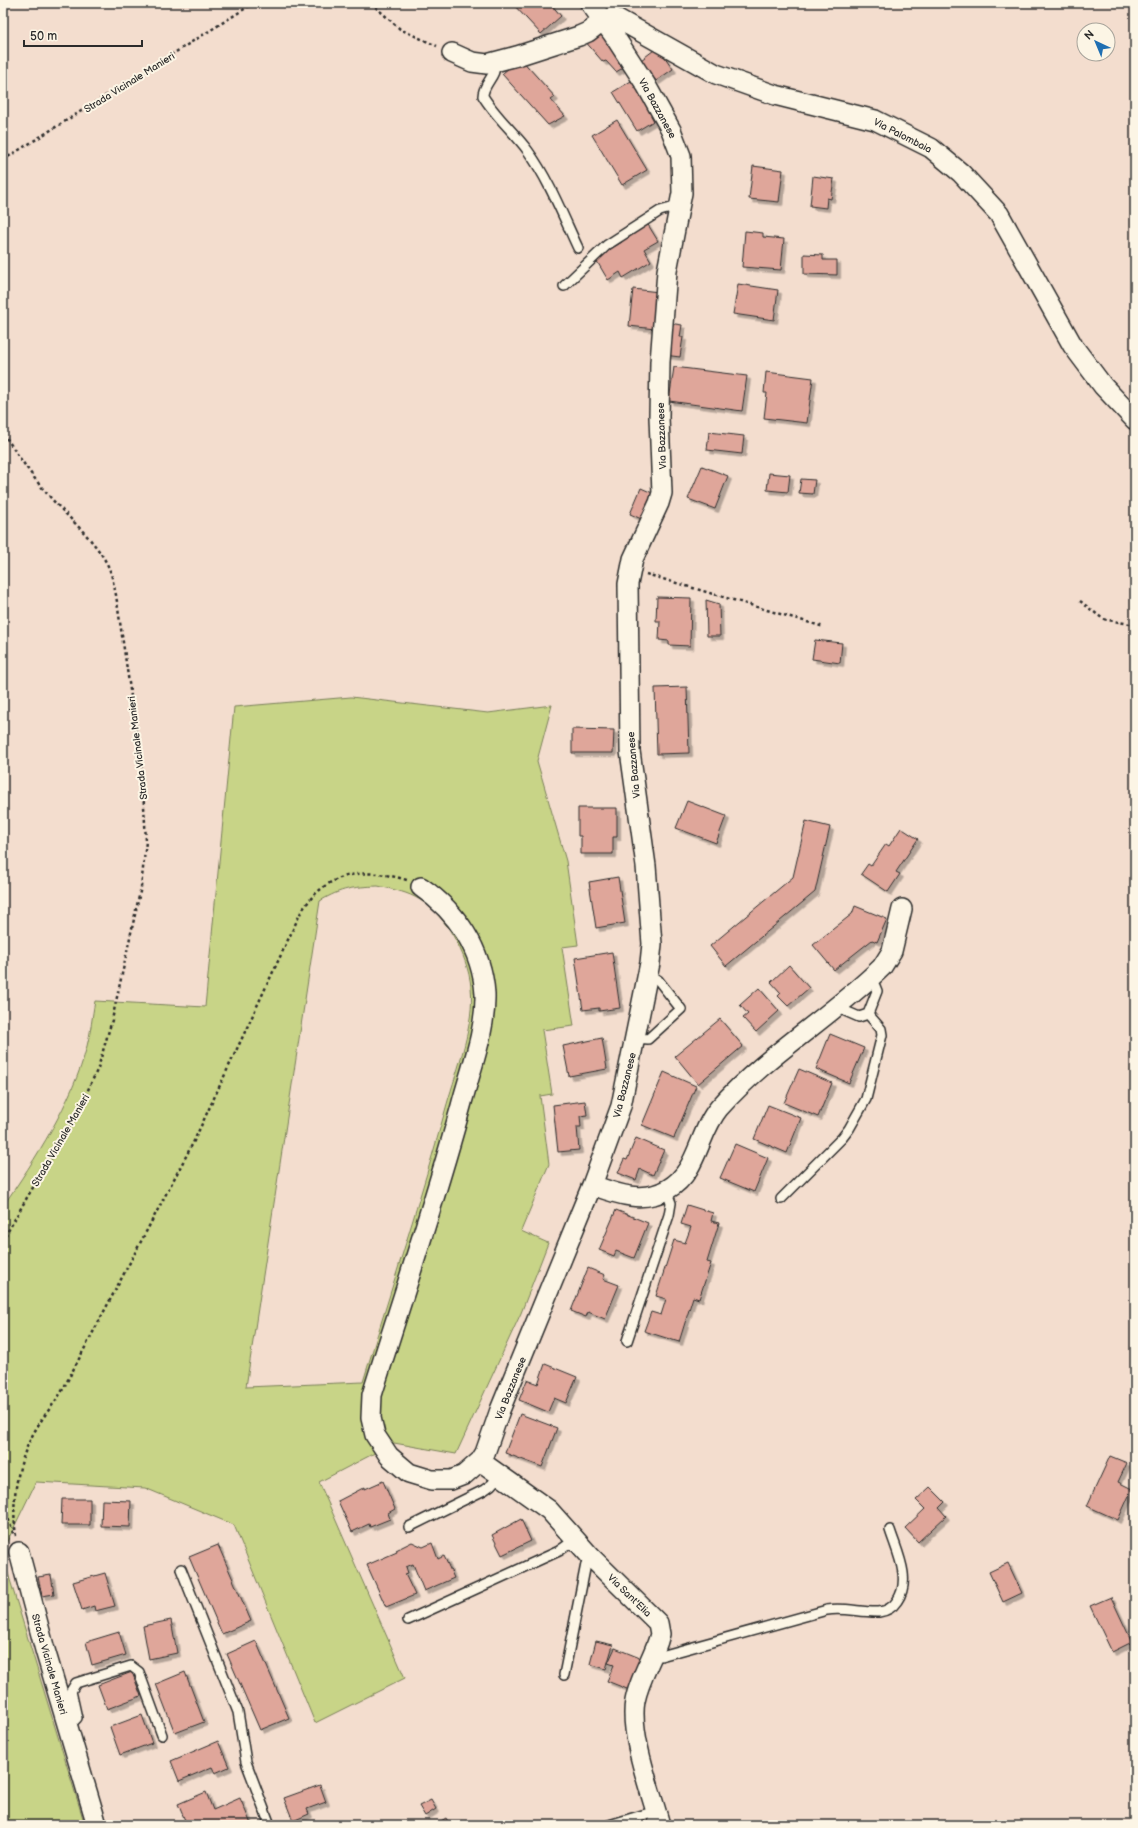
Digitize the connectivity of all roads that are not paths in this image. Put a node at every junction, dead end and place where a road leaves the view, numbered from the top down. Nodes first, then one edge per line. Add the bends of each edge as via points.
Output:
1 (590, 3) edge
2 (603, 20) junction
3 (452, 53) road end
4 (495, 62) junction
5 (679, 209) junction
6 (578, 248) dead end
7 (564, 286) dead end
8 (1135, 420) edge
9 (420, 887) road end
10 (902, 908) dead end
11 (648, 976) junction
12 (866, 980) junction
13 (835, 1006) junction
14 (868, 1014) junction
15 (635, 1038) junction
16 (592, 1185) junction
17 (666, 1190) junction
18 (781, 1199) dead end
19 (627, 1341) dead end
20 (480, 1461) junction
21 (499, 1476) junction
22 (409, 1527) dead end
23 (890, 1530) dead end
24 (576, 1539) junction
25 (19, 1552) road end
26 (591, 1557) junction
27 (181, 1569) dead end
28 (408, 1620) dead end
29 (653, 1654) junction
30 (564, 1675) dead end
31 (67, 1723) junction
32 (162, 1736) dead end
33 (658, 1818) edge
34 (97, 1825) edge
35 (270, 1825) edge
36 (609, 1825) edge

1 - 2 street, Via Bazzanese
2 - 4 street via 579,36
2 - 5 street, Via Bazzanese via 646,85 677,142 681,156 682,181
2 - 8 street, Via Palombaia via 608,17 618,19 716,74 776,95 875,120 931,148 960,173 999,214 1073,346 1103,386
3 - 4 street via 478,63
4 - 6 lane via 494,74 483,96 535,162
5 - 7 lane via 660,210 607,245
5 - 11 street, Via Bazzanese via 667,271 660,362 662,493 634,556 628,588 630,751 649,894 652,944
9 - 20 street, Via Bazzanese via 451,913 469,938 481,969 485,994 484,1012 446,1159 372,1395 371,1418 375,1435 386,1452 399,1466 414,1476 450,1480 468,1473
10 - 12 street via 892,951 882,967
11 - 15 street, Via Bazzanese
11 - 15 lane via 658,980 681,1009 648,1039
12 - 13 street
12 - 14 lane via 874,985 877,991
13 - 14 lane via 859,1017
13 - 17 street via 730,1097 713,1117 692,1164 678,1182
14 - 18 lane via 882,1035 864,1104 842,1138
15 - 16 street, Via Bazzanese via 623,1100
16 - 17 street via 636,1197
16 - 20 street, Via Bazzanese
17 - 19 lane via 671,1203 669,1215
20 - 21 street, Via Sant'Elia
21 - 22 lane via 484,1490
21 - 24 street, Via Sant'Elia via 546,1506
23 - 29 lane via 904,1583 899,1598 890,1608 878,1612 842,1608 827,1610 660,1656
24 - 26 street, Via Sant'Elia
24 - 28 lane via 559,1551
25 - 31 street, Strada Vicinale Manieri
26 - 29 street, Via Sant'Elia via 658,1623 660,1634
26 - 30 lane via 586,1564
27 - 35 lane via 238,1712 246,1762
29 - 33 street, Via Sant'Elia via 637,1693 634,1709 639,1750
31 - 32 lane via 75,1721 77,1717 71,1691 76,1683 131,1666 139,1672
31 - 34 street, Strada Vicinale Manieri
33 - 36 lane

